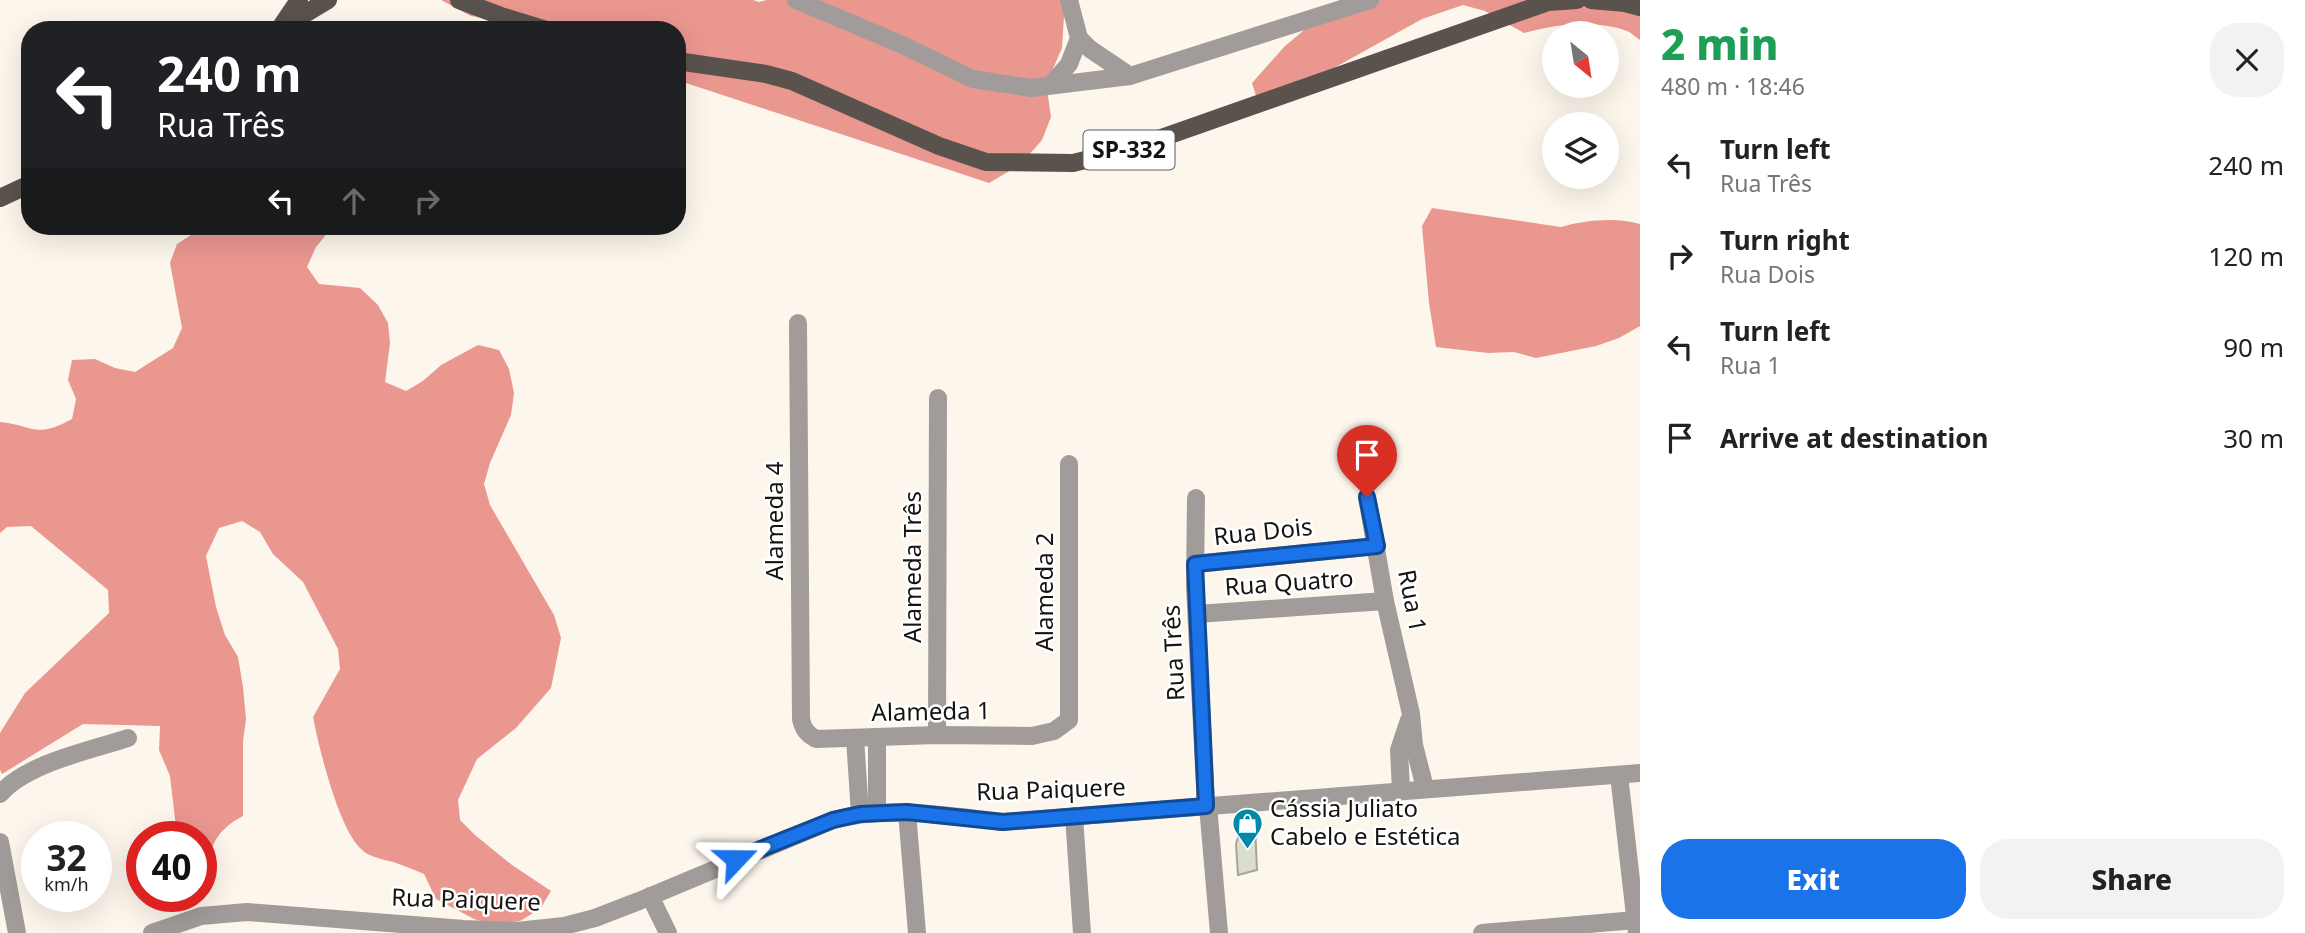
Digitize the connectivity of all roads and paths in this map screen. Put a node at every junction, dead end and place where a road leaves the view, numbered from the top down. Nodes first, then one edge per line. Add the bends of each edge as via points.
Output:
1 (299, 0) edge
2 (331, 0) edge
3 (459, 0) edge
4 (796, 0) edge
5 (1069, 0) edge
6 (1370, 0) edge
7 (1577, 0) edge
8 (1591, 0) edge
9 (1640, 7) edge
10 (285, 21) edge
11 (293, 21) edge
12 (517, 21) edge
13 (1079, 38) junction
14 (686, 62) edge
15 (1130, 76) junction
16 (1051, 85) junction
17 (21, 188) edge
18 (0, 198) edge
19 (798, 323) dead end
20 (938, 398) dead end
21 (1069, 464) dead end
22 (1367, 497) dead end
23 (1196, 498) dead end
24 (1377, 546) junction
25 (1195, 564) junction
26 (1385, 601) junction
27 (1197, 614) junction
28 (1411, 713) junction
29 (801, 719) joint
30 (1069, 720) joint
31 (937, 735) junction
32 (877, 737) junction
33 (128, 738) dead end
34 (855, 738) junction
35 (1640, 773) edge
36 (1619, 775) junction
37 (1425, 788) junction
38 (1401, 790) junction
39 (0, 794) edge
40 (1207, 806) junction
41 (907, 812) junction
42 (869, 813) junction
43 (1074, 816) junction
44 (0, 842) edge
45 (650, 896) junction
46 (1637, 926) edge
47 (426, 929) edge
48 (17, 933) edge
49 (152, 933) edge
50 (668, 933) edge
51 (916, 933) edge
52 (1082, 933) edge
53 (1219, 933) edge
54 (1482, 933) edge

1 - 10 main road
2 - 11 main road
3 - 12 main road
4 - 16 street via 973,79 1031,88
5 - 13 street
6 - 15 street
7 - 14 main road, SP-332 via 1548,2 1130,149 1073,163 986,162 939,146 792,80
8 - 9 main road
13 - 15 street
13 - 16 street via 1069,64
15 - 16 street
17 - 18 main road
19 - 29 street, Alameda 4
20 - 31 street, Alameda Três
21 - 30 street, Alameda 2
22 - 24 street, Rua 1
23 - 25 street, Rua Três
24 - 25 street, Rua Dois
24 - 26 street, Rua 1
25 - 27 street, Rua Três
26 - 27 street, Rua Quatro
26 - 28 street, Rua 1
27 - 40 street, Rua Três
28 - 37 street, Rua 1
28 - 38 street via 1399,750
29 - 34 street, Alameda 1 via 803,728 816,738
30 - 31 street, Alameda 1 via 1054,732 1032,736
31 - 32 street, Alameda 1
32 - 34 street, Alameda 1
32 - 42 street
33 - 39 street via 41,767
34 - 42 street
35 - 36 street, Rua Paiquere
36 - 37 street, Rua Paiquere
36 - 46 street
37 - 38 street, Rua Paiquere
38 - 40 street, Rua Paiquere
40 - 43 street, Rua Paiquere
40 - 53 street, Rua Três
41 - 42 street, Rua Paiquere
41 - 43 street, Rua Paiquere via 1003,822
41 - 51 street
42 - 45 street, Rua Paiquere via 833,820
43 - 52 street
44 - 48 street
45 - 47 street, Rua Paiquere via 564,926
45 - 50 street
46 - 54 street
47 - 49 street, Rua Paiquere via 247,912 201,916

